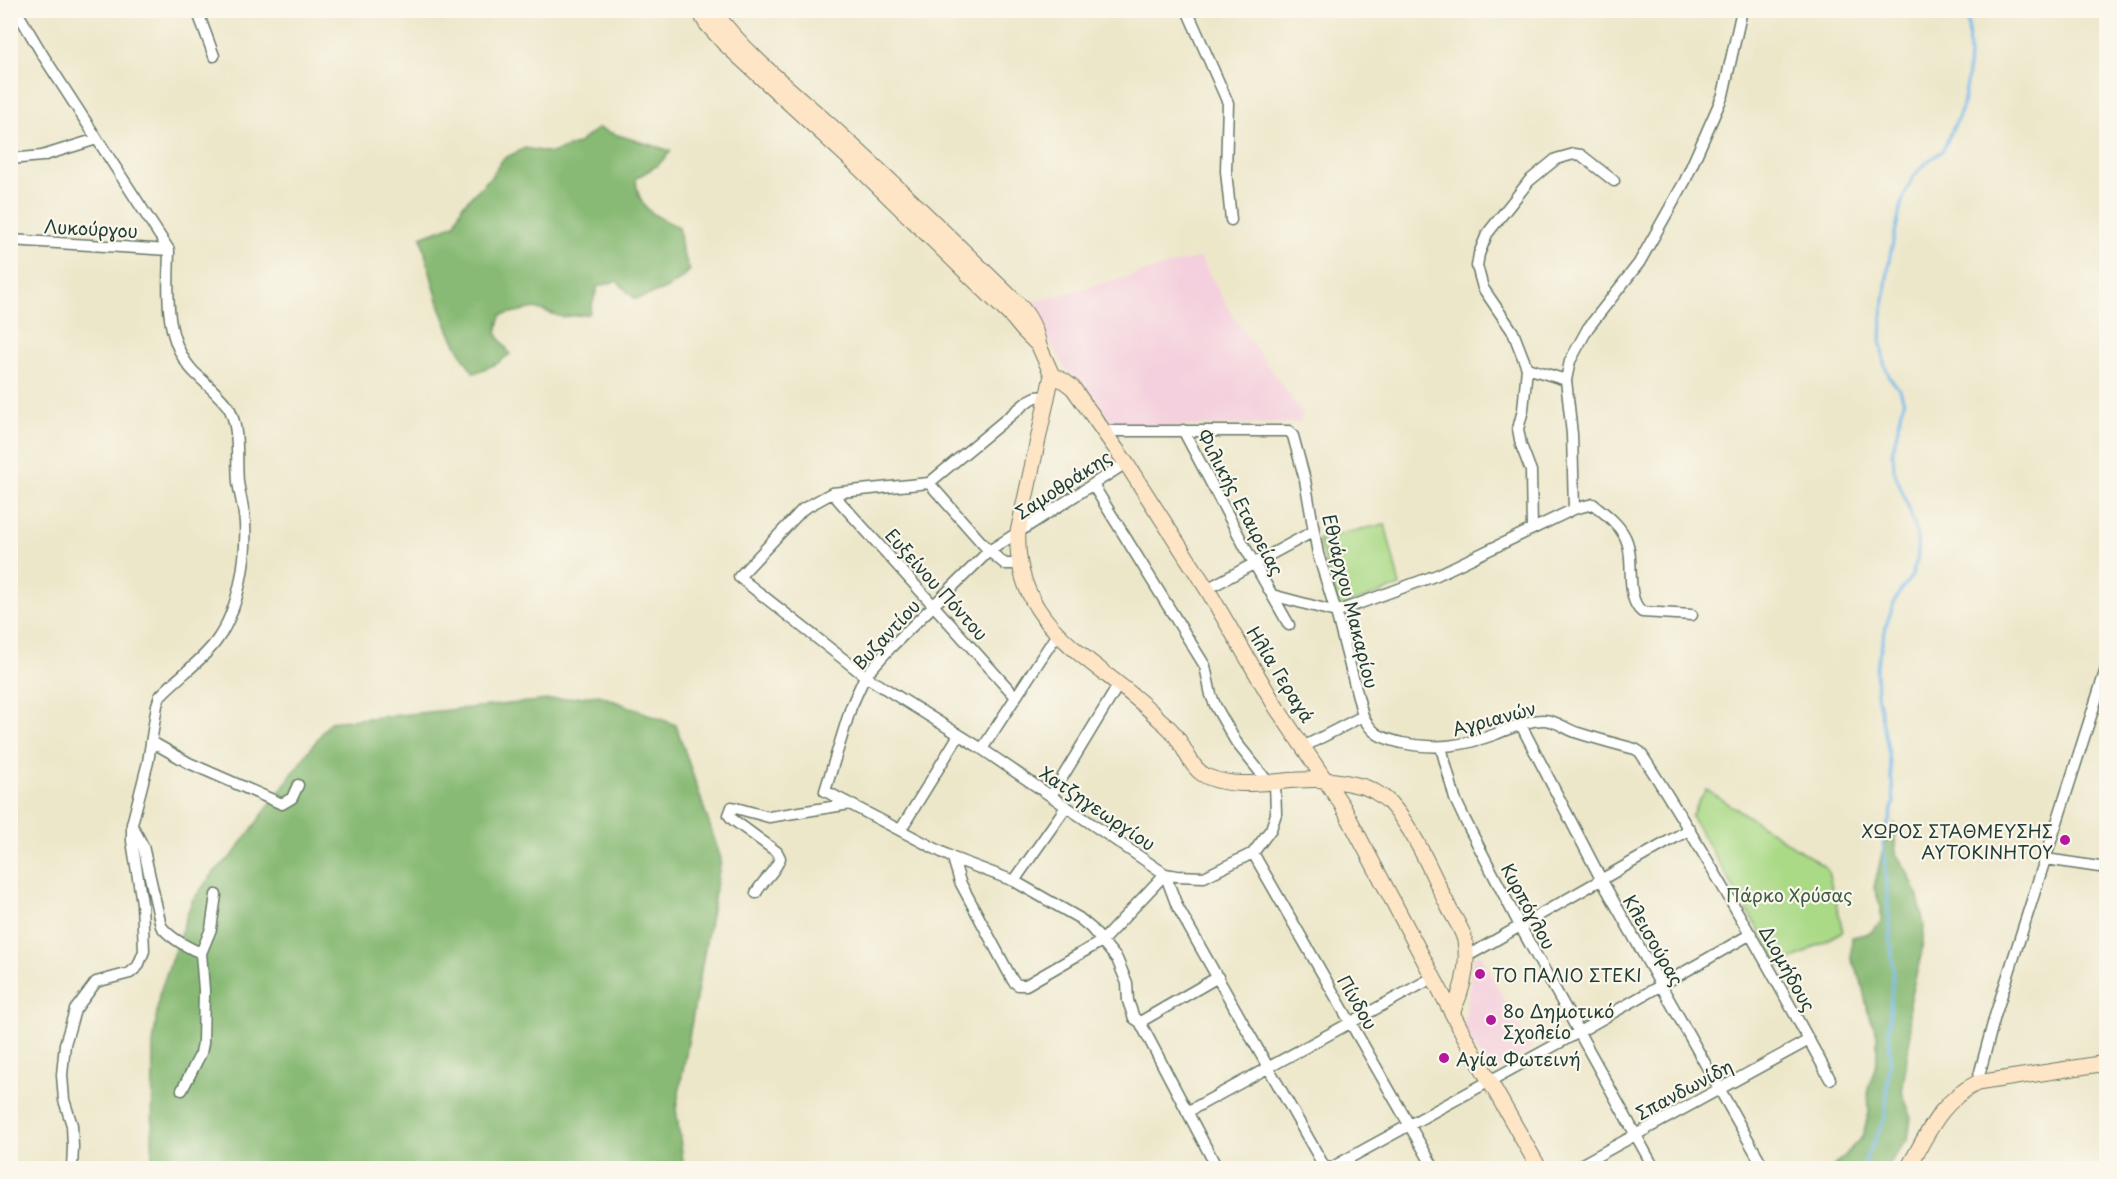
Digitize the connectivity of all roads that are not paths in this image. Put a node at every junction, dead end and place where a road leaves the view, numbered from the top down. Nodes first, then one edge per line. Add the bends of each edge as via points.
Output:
1 (16, 10) edge
2 (197, 10) edge
3 (699, 10) edge
4 (713, 10) edge
5 (1187, 10) edge
6 (1742, 10) edge
7 (214, 56) dead end
8 (97, 140) junction
9 (10, 159) edge
10 (1614, 181) dead end
11 (1231, 220) dead end
12 (10, 240) edge
13 (169, 250) junction
14 (1039, 346) junction
15 (1527, 368) junction
16 (1052, 375) junction
17 (1566, 380) junction
18 (1046, 396) junction
19 (1183, 430) junction
20 (1103, 431) junction
21 (1126, 463) junction
22 (929, 483) junction
23 (1094, 485) junction
24 (832, 493) junction
25 (1574, 509) junction
26 (1532, 529) junction
27 (1314, 531) junction
28 (1018, 532) junction
29 (989, 551) junction
30 (1254, 563) junction
31 (1020, 564) junction
32 (1207, 589) junction
33 (1272, 595) junction
34 (935, 606) junction
35 (1336, 612) junction
36 (1692, 615) dead end
37 (1289, 625) dead end
38 (1056, 634) junction
39 (2106, 672) edge
40 (865, 676) junction
41 (1119, 684) junction
42 (1016, 697) junction
43 (1364, 716) junction
44 (1521, 725) junction
45 (959, 735) junction
46 (152, 742) junction
47 (1303, 747) junction
48 (1441, 747) junction
49 (982, 749) junction
50 (1640, 752) joint
51 (1325, 780) junction
52 (1272, 782) junction
53 (298, 784) dead end
54 (1051, 796) junction
55 (850, 804) junction
56 (1066, 807) junction
57 (132, 824) junction
58 (1690, 829) junction
59 (901, 830) junction
60 (1253, 853) junction
61 (953, 858) junction
62 (2046, 859) junction
63 (2106, 868) edge
64 (1165, 874) junction
65 (1601, 879) junction
66 (1014, 881) junction
67 (756, 893) dead end
68 (216, 895) dead end
69 (1520, 926) junction
70 (1750, 934) junction
71 (1102, 941) junction
72 (201, 953) junction
73 (1466, 953) junction
74 (1218, 977) junction
75 (1434, 977) junction
76 (1661, 984) junction
77 (1453, 1011) junction
78 (1140, 1022) junction
79 (1350, 1022) junction
80 (1579, 1032) junction
81 (1809, 1040) junction
82 (2106, 1063) edge
83 (1268, 1066) junction
84 (1830, 1079) dead end
85 (1490, 1081) junction
86 (1977, 1083) junction
87 (1720, 1089) junction
88 (182, 1090) dead end
89 (1187, 1112) junction
90 (1409, 1125) junction
91 (1636, 1134) junction
92 (72, 1168) edge
93 (1217, 1168) edge
94 (1325, 1168) edge
95 (1331, 1168) edge
96 (1434, 1168) edge
97 (1539, 1168) edge
98 (1575, 1168) edge
99 (1654, 1168) edge
100 (1764, 1168) edge
101 (1908, 1168) edge

1 - 8 street
2 - 7 street
3 - 14 street via 724,43 852,161
4 - 14 street via 752,54 1027,313
5 - 11 street via 1228,103 1226,171
6 - 17 street via 1723,95 1685,181 1639,262 1588,328 1570,361
8 - 9 street via 42,156
8 - 13 street
10 - 15 street via 1581,155 1556,159 1529,181 1482,243 1479,277 1513,332
12 - 13 street, Λυκούργου
13 - 46 street via 169,317 175,343 190,368 229,408 233,422 246,551 237,596 226,624 217,641 160,696
14 - 16 street
15 - 17 street
15 - 26 street via 1518,429 1531,471
16 - 18 street
16 - 20 street, Ηλία Γεραγά via 1073,388
17 - 25 street
18 - 22 street via 1028,400
18 - 28 street
19 - 20 street, Εθνάρχου Μακαρίου
19 - 27 street, Εθνάρχου Μακαρίου via 1288,431 1293,436 1305,480
19 - 30 street, Φιλικής Εταιρείας
20 - 21 street, Ηλία Γεραγά
21 - 23 street, Σαμοθράκης
21 - 32 street, Ηλία Γεραγά
22 - 24 street
22 - 29 street
23 - 28 street, Σαμοθράκης
23 - 52 street via 1205,666 1211,695 1236,742
24 - 34 street, Ευξείνου Πόντου
24 - 40 street, Χατζηγεωργίου via 803,508 739,577
25 - 26 street
25 - 36 street via 1593,504 1625,536 1636,607 1642,612
26 - 35 street via 1437,575
27 - 30 street
27 - 35 street, Εθνάρχου Μακαρίου
28 - 29 street, Βυζαντίου
28 - 31 street
29 - 31 street via 1005,564
29 - 34 street, Βυζαντίου
30 - 32 street
30 - 33 street, Φιλικής Εταιρείας
31 - 38 street via 1031,596
32 - 47 street, Ηλία Γεραγά
33 - 35 street, Φιλικής Εταιρείας
33 - 37 street
34 - 40 street, Βυζαντίου
34 - 42 street, Ευξείνου Πόντου
35 - 43 street, Εθνάρχου Μακαρίου
38 - 41 street
38 - 42 street
39 - 62 street
40 - 45 street, Χατζηγεωργίου
40 - 55 street, Βυζαντίου via 851,707 825,791
41 - 52 street via 1175,735 1200,773 1224,781
41 - 54 street
42 - 49 street
43 - 47 street
43 - 48 street, Αγριανών via 1368,727 1385,739
44 - 48 street, Αγριανών via 1476,741
44 - 50 street, Αγριανών via 1548,720
44 - 65 street, Κλεισούρας
45 - 49 street, Χατζηγεωργίου
45 - 59 street
46 - 53 street via 189,763 282,804 292,798
46 - 57 street
47 - 51 street, Ηλία Γεραγά
48 - 69 street, Κυρπόγλου via 1455,799
49 - 54 street, Χατζηγεωργίου
50 - 58 street, Διομήδους
51 - 52 street
51 - 73 street via 1364,786 1387,800 1398,813 1465,938
51 - 75 street, Ηλία Γεραγά
52 - 60 street via 1276,814 1271,830
54 - 56 street, Χατζηγεωργίου
55 - 59 street
55 - 67 street via 769,817 732,807 732,819 780,858
56 - 64 street, Χατζηγεωργίου
56 - 66 street
57 - 72 street via 142,846 161,926
57 - 92 street via 144,951 130,974 96,982 75,1010 65,1044 62,1075 72,1125
58 - 65 street
58 - 70 street, Διομήδους
59 - 61 street
60 - 64 street via 1204,878
60 - 79 street, Πίνδου
61 - 66 street
61 - 71 street via 960,882 1017,985 1026,985
62 - 63 street
62 - 86 street
64 - 71 street
64 - 74 street, Χατζηγεωργίου via 1178,906
65 - 69 street
65 - 76 street, Κλεισούρας
66 - 71 street via 1079,918
68 - 72 street via 211,929
69 - 73 street via 1473,953
69 - 80 street, Κυρπόγλου
70 - 76 street
70 - 81 street, Διομήδους
71 - 78 street via 1121,967 1128,1001
72 - 88 street via 203,1043
73 - 77 street via 1464,983
74 - 78 street
74 - 83 street, Χατζηγεωργίου
75 - 77 street, Ηλία Γεραγά
75 - 79 street
76 - 80 street
76 - 87 street, Κλεισούρας
77 - 85 street, Ηλία Γεραγά
78 - 89 street
79 - 83 street
79 - 90 street, Πίνδου
80 - 85 street
80 - 91 street, Κυρπόγλου
81 - 84 street, Διομήδους
81 - 87 street, Σπανδωνίδη
82 - 86 street
83 - 89 street
83 - 94 street, Χατζηγεωργίου
85 - 90 street
85 - 97 street, Ηλία Γεραγά
86 - 101 street via 1949,1101 1940,1112
87 - 91 street, Σπανδωνίδη
87 - 100 street, Κλεισούρας
89 - 93 street
90 - 95 street
90 - 96 street, Πίνδου
91 - 98 street, Σπανδωνίδη
91 - 99 street, Κυρπόγλου

